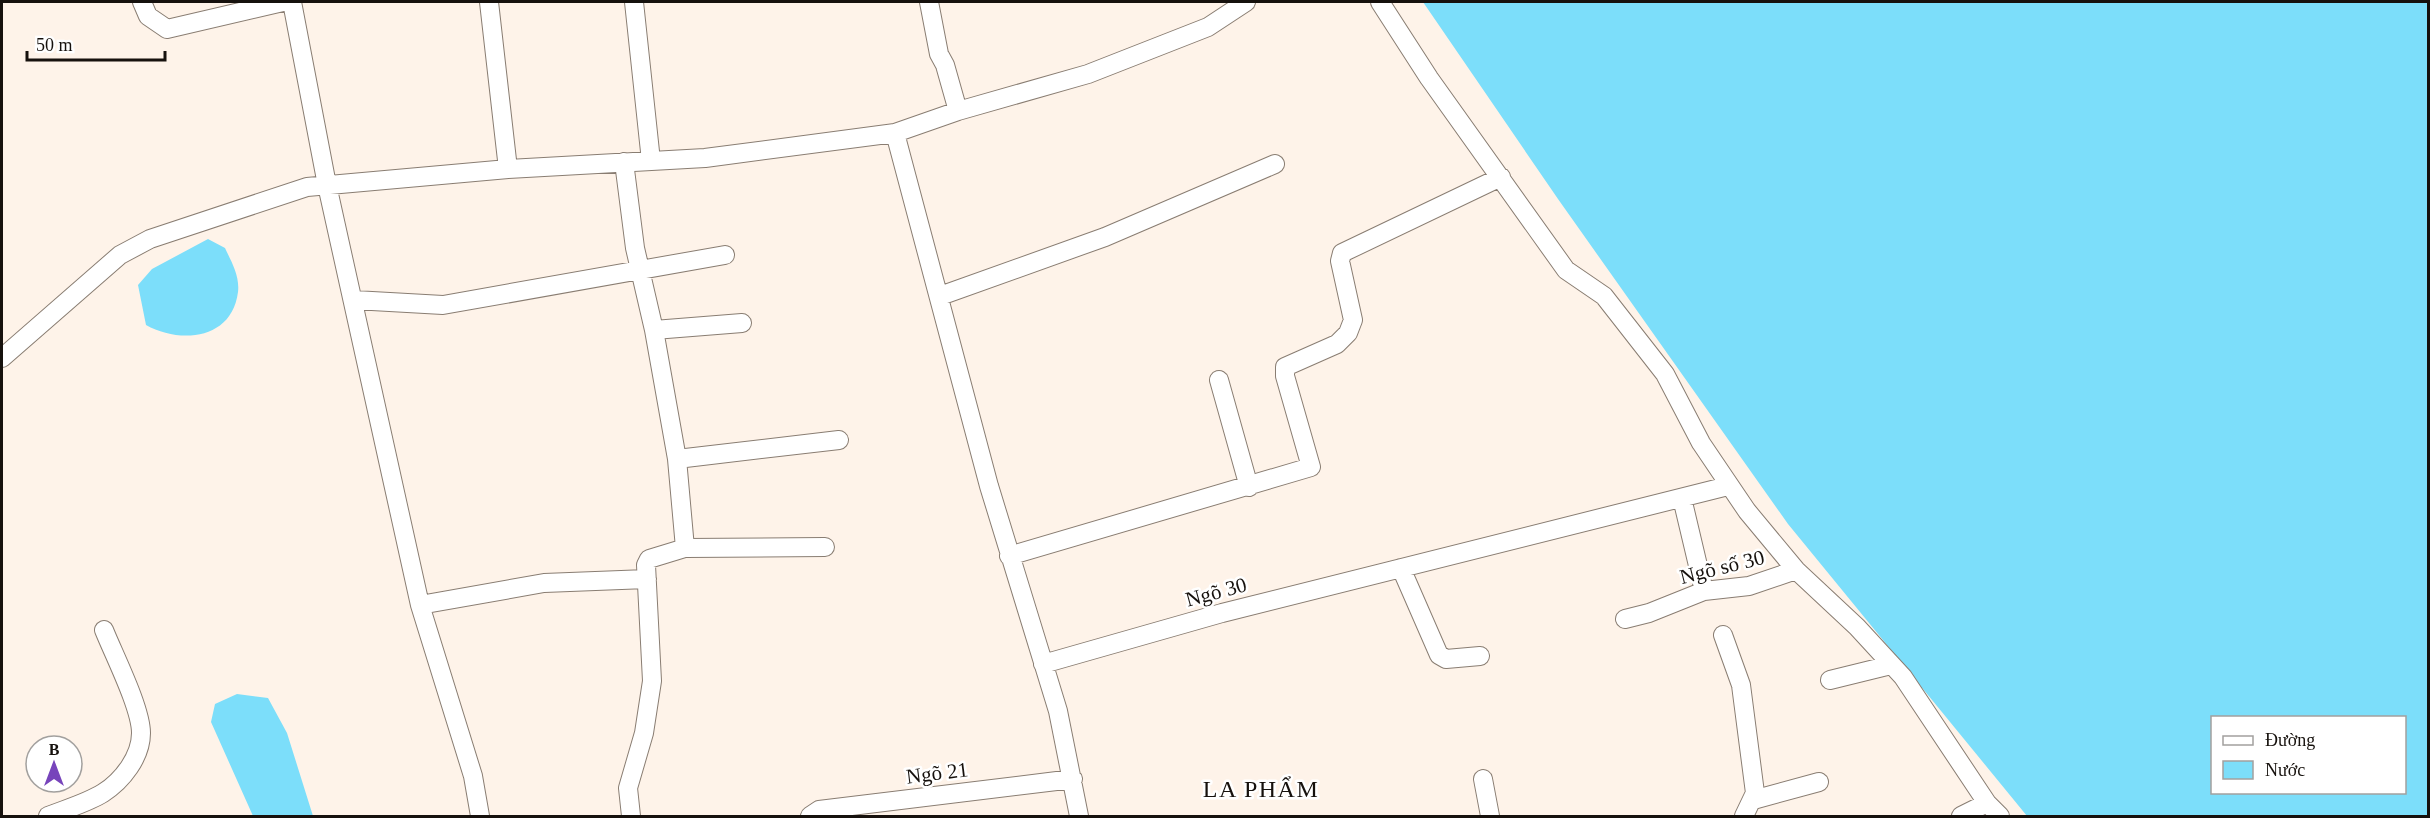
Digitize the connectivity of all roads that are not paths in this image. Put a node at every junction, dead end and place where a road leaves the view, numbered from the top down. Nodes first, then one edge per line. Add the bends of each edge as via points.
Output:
1 (142, 2) edge
2 (283, 2) edge
3 (292, 2) edge
4 (489, 2) edge
5 (634, 2) edge
6 (929, 2) edge
7 (1246, 2) edge
8 (1380, 2) edge
9 (958, 111) junction
10 (895, 133) junction
11 (651, 161) junction
12 (624, 162) junction
13 (1275, 164) dead end
14 (508, 169) junction
15 (1501, 177) junction
16 (327, 185) junction
17 (725, 255) dead end
18 (640, 269) junction
19 (940, 296) junction
20 (354, 300) junction
21 (742, 323) dead end
22 (654, 330) junction
23 (2, 358) edge
24 (1219, 380) dead end
25 (839, 440) dead end
26 (676, 459) junction
27 (1728, 486) junction
28 (1249, 487) junction
29 (1682, 498) junction
30 (825, 547) dead end
31 (685, 548) junction
32 (1009, 556) junction
33 (1401, 568) junction
34 (1796, 570) junction
35 (646, 579) junction
36 (1704, 591) junction
37 (420, 605) junction
38 (1626, 619) dead end
39 (104, 630) dead end
40 (1723, 635) dead end
41 (1480, 656) dead end
42 (1043, 664) junction
43 (1891, 665) junction
44 (1830, 680) dead end
45 (1072, 779) junction
46 (1483, 779) dead end
47 (1819, 782) dead end
48 (1753, 800) junction
49 (1994, 810) edge
50 (48, 816) edge
51 (480, 816) edge
52 (631, 816) edge
53 (810, 816) edge
54 (1079, 816) edge
55 (1490, 816) edge
56 (1744, 816) edge
57 (1961, 816) edge

1 - 2 street via 148,16 167,29
3 - 16 street
4 - 14 street
5 - 11 street
6 - 9 street via 939,54
7 - 9 street via 1208,27 1089,74
8 - 15 street
9 - 10 street
10 - 11 street via 705,158
10 - 19 street
11 - 12 street
12 - 14 street
12 - 18 street
13 - 19 street via 1105,237
14 - 16 street
15 - 27 street via 1566,270 1604,296 1665,374
15 - 28 street via 1342,253 1340,261 1353,320 1348,333 1337,344 1287,364 1285,372 1312,466
16 - 20 street
16 - 23 street via 307,187 150,239 106,266
17 - 18 street
18 - 20 street via 443,305
18 - 22 street
19 - 32 street
20 - 37 street
21 - 22 street
22 - 26 street
24 - 28 street
25 - 26 street
26 - 31 street
27 - 29 street, Ngõ 30
27 - 34 street
28 - 32 street
29 - 33 street, Ngõ 30
29 - 36 street
30 - 31 street
31 - 35 street via 649,559
32 - 42 street
33 - 41 street via 1439,655
33 - 42 street, Ngõ 30
34 - 36 street, Ngõ số 30 via 1749,586
34 - 43 street
35 - 37 street via 544,583
35 - 52 street via 652,681 644,733 628,788
36 - 38 street, Ngõ số 30 via 1650,614
37 - 51 street via 473,776
39 - 50 street via 140,720 140,742 129,768 114,786
40 - 48 street via 1741,685
42 - 45 street via 1058,711
43 - 44 street
43 - 49 street
45 - 53 street, Ngõ 21 via 819,810
45 - 54 street
46 - 55 street
47 - 48 street
48 - 56 street
49 - 57 street

